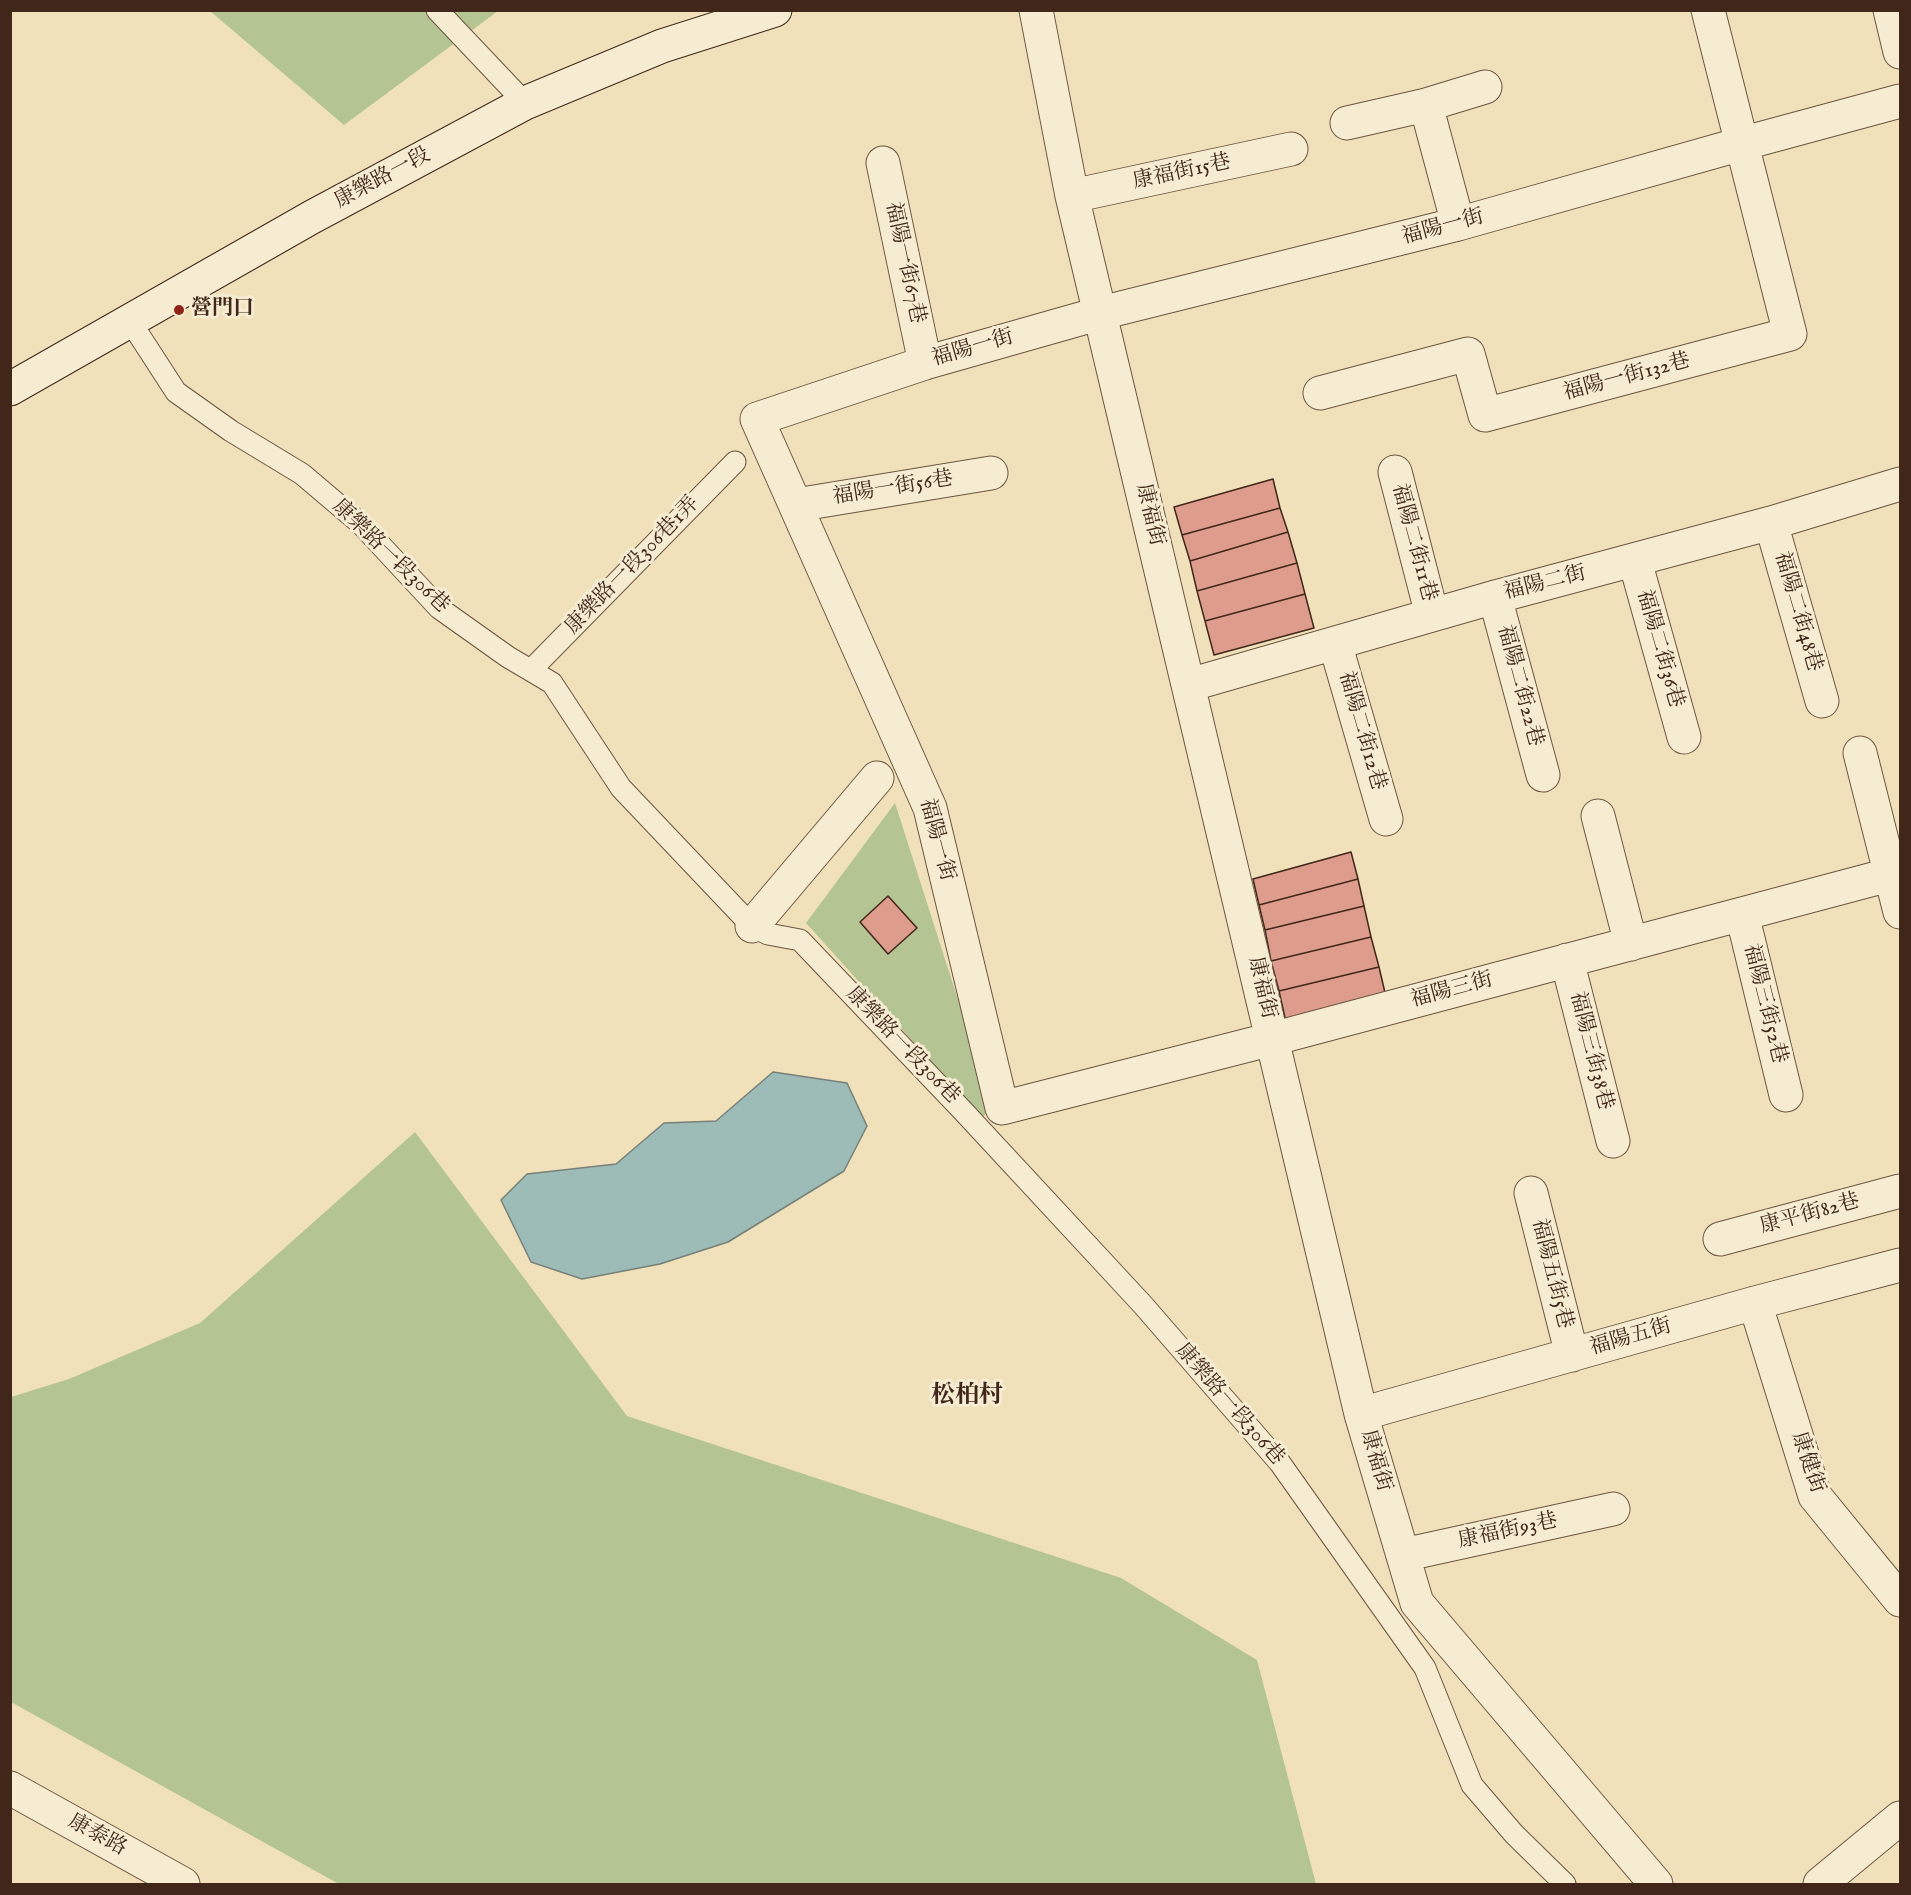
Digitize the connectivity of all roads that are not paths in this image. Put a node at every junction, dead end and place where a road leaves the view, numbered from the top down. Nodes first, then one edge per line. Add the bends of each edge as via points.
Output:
1 (437, 10) edge
2 (775, 10) edge
3 (1036, 10) edge
4 (1708, 10) edge
5 (1890, 10) edge
6 (1900, 52) edge
7 (1485, 87) dead end
8 (1900, 101) edge
9 (525, 104) junction
10 (1426, 105) junction
11 (1347, 123) dead end
12 (1741, 144) junction
13 (1292, 149) dead end
14 (883, 163) dead end
15 (1072, 196) junction
16 (1458, 224) junction
17 (1101, 313) junction
18 (130, 321) junction
19 (925, 363) junction
20 (10, 389) edge
21 (1320, 393) dead end
22 (735, 462) dead end
23 (1395, 472) dead end
24 (990, 473) dead end
25 (1900, 484) edge
26 (796, 505) junction
27 (1771, 523) junction
28 (1635, 561) junction
29 (1495, 597) junction
30 (1432, 615) junction
31 (1335, 643) junction
32 (531, 670) junction
33 (1189, 685) junction
34 (1822, 701) dead end
35 (1684, 736) dead end
36 (1860, 753) dead end
37 (1543, 775) dead end
38 (877, 778) dead end
39 (1598, 816) dead end
40 (1386, 819) dead end
41 (1896, 873) edge
42 (1900, 912) edge
43 (1742, 914) junction
44 (752, 926) junction
45 (1631, 944) junction
46 (1567, 960) junction
47 (1272, 1039) junction
48 (1786, 1095) dead end
49 (1002, 1108) joint
50 (1613, 1141) dead end
51 (1900, 1191) edge
52 (1531, 1193) dead end
53 (1720, 1239) dead end
54 (1900, 1265) edge
55 (1755, 1303) junction
56 (1572, 1355) junction
57 (1361, 1414) junction
58 (1613, 1509) dead end
59 (1403, 1555) junction
60 (1900, 1597) edge
61 (10, 1788) edge
62 (1900, 1818) edge
63 (183, 1884) edge
64 (1564, 1884) edge
65 (1656, 1884) edge
66 (1820, 1884) edge

1 - 9 lane
2 - 9 street, 康樂路一段 via 662,46
3 - 15 street, 康福街
4 - 12 street
5 - 6 street
7 - 10 street
8 - 12 street, 福陽一街
9 - 18 street, 康樂路一段 via 312,217
10 - 11 street
10 - 16 street
12 - 16 street, 福陽一街
12 - 21 street, 福陽一街132巷 via 1790,334 1485,416 1468,354
13 - 15 street, 康福街15巷
14 - 19 street, 福陽一街67巷
15 - 17 street, 康福街
16 - 17 street, 福陽一街
17 - 19 street, 福陽一街
17 - 33 street, 康福街
18 - 20 street, 康樂路一段
18 - 32 lane, 康樂路一段306巷 via 176,392 302,474 361,524 439,608
19 - 26 street, 福陽一街 via 758,419
22 - 32 lane, 康樂路一段306巷1弄
23 - 30 street, 福陽二街11巷
24 - 26 street, 福陽一街56巷
25 - 27 street, 福陽二街
26 - 49 street, 福陽一街 via 930,808
27 - 28 street, 福陽二街
27 - 34 street, 福陽二街48巷
28 - 29 street, 福陽二街
28 - 35 street, 福陽二街36巷
29 - 30 street, 福陽二街
29 - 37 street, 福陽二街22巷
30 - 31 street, 福陽二街
31 - 33 street, 福陽二街
31 - 40 street, 福陽二街12巷
32 - 44 lane, 康樂路一段306巷 via 552,683 621,788
33 - 47 street, 康福街
36 - 41 street
38 - 44 street
39 - 45 street
41 - 42 street
41 - 43 street, 福陽三街
43 - 45 street, 福陽三街
43 - 48 street, 福陽三街52巷
44 - 64 lane, 康樂路一段306巷 via 768,934 800,940 1135,1297 1280,1463 1425,1668 1472,1785
45 - 46 street, 福陽三街
46 - 47 street, 福陽三街
46 - 50 street, 福陽三街38巷
47 - 49 street, 福陽三街
47 - 57 street, 康福街
51 - 53 street, 康平街82巷
52 - 56 street, 福陽五街5巷
54 - 55 street, 福陽五街
55 - 56 street, 福陽五街
55 - 60 street, 康健街 via 1815,1496
56 - 57 street, 福陽五街
57 - 59 street, 康福街
58 - 59 street, 康福街93巷
59 - 65 street, 康福街 via 1417,1603
61 - 63 street, 康泰路
62 - 66 street

